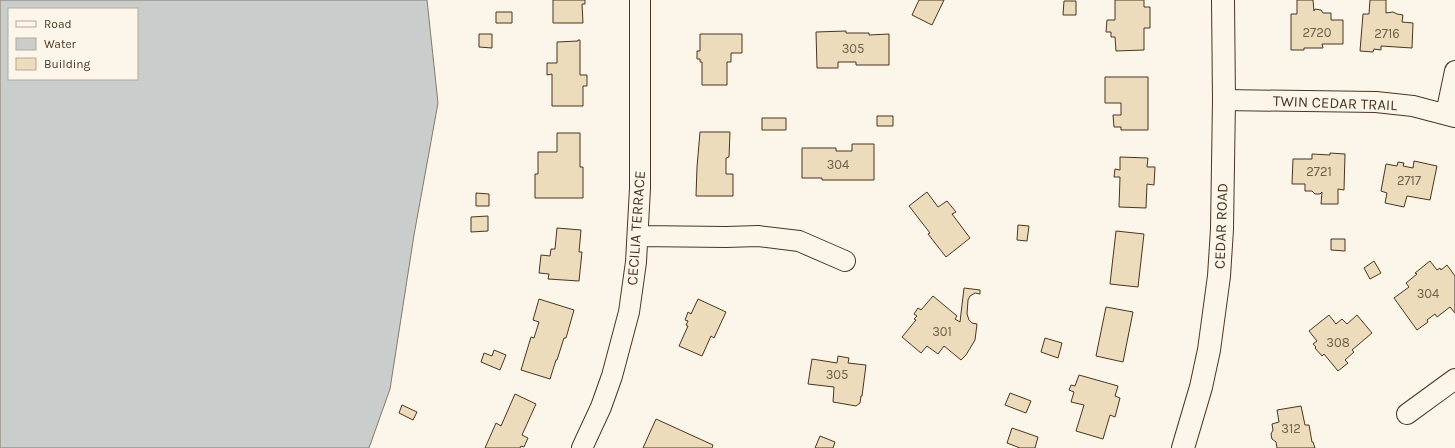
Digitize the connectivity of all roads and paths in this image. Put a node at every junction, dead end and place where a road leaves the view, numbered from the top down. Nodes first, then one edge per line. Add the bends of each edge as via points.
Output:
1 (640, 0) edge
2 (1223, 0) edge
3 (1455, 71) edge
4 (1224, 100) junction
5 (1450, 115) edge
6 (638, 236) junction
7 (845, 261) dead end
8 (1455, 379) edge
9 (1407, 414) dead end
10 (582, 448) edge
11 (1183, 448) edge

1 - 6 street, CECILIA TERRACE
2 - 4 street, CEDAR ROAD
3 - 5 street, TWIN CEDAR TRAIL
4 - 5 street, TWIN CEDAR TRAIL via 1376,102 1413,106
4 - 11 street, CEDAR ROAD via 1219,276 1209,350
6 - 7 street via 758,236 799,241
6 - 10 street, CECILIA TERRACE via 629,312 612,376
8 - 9 street

